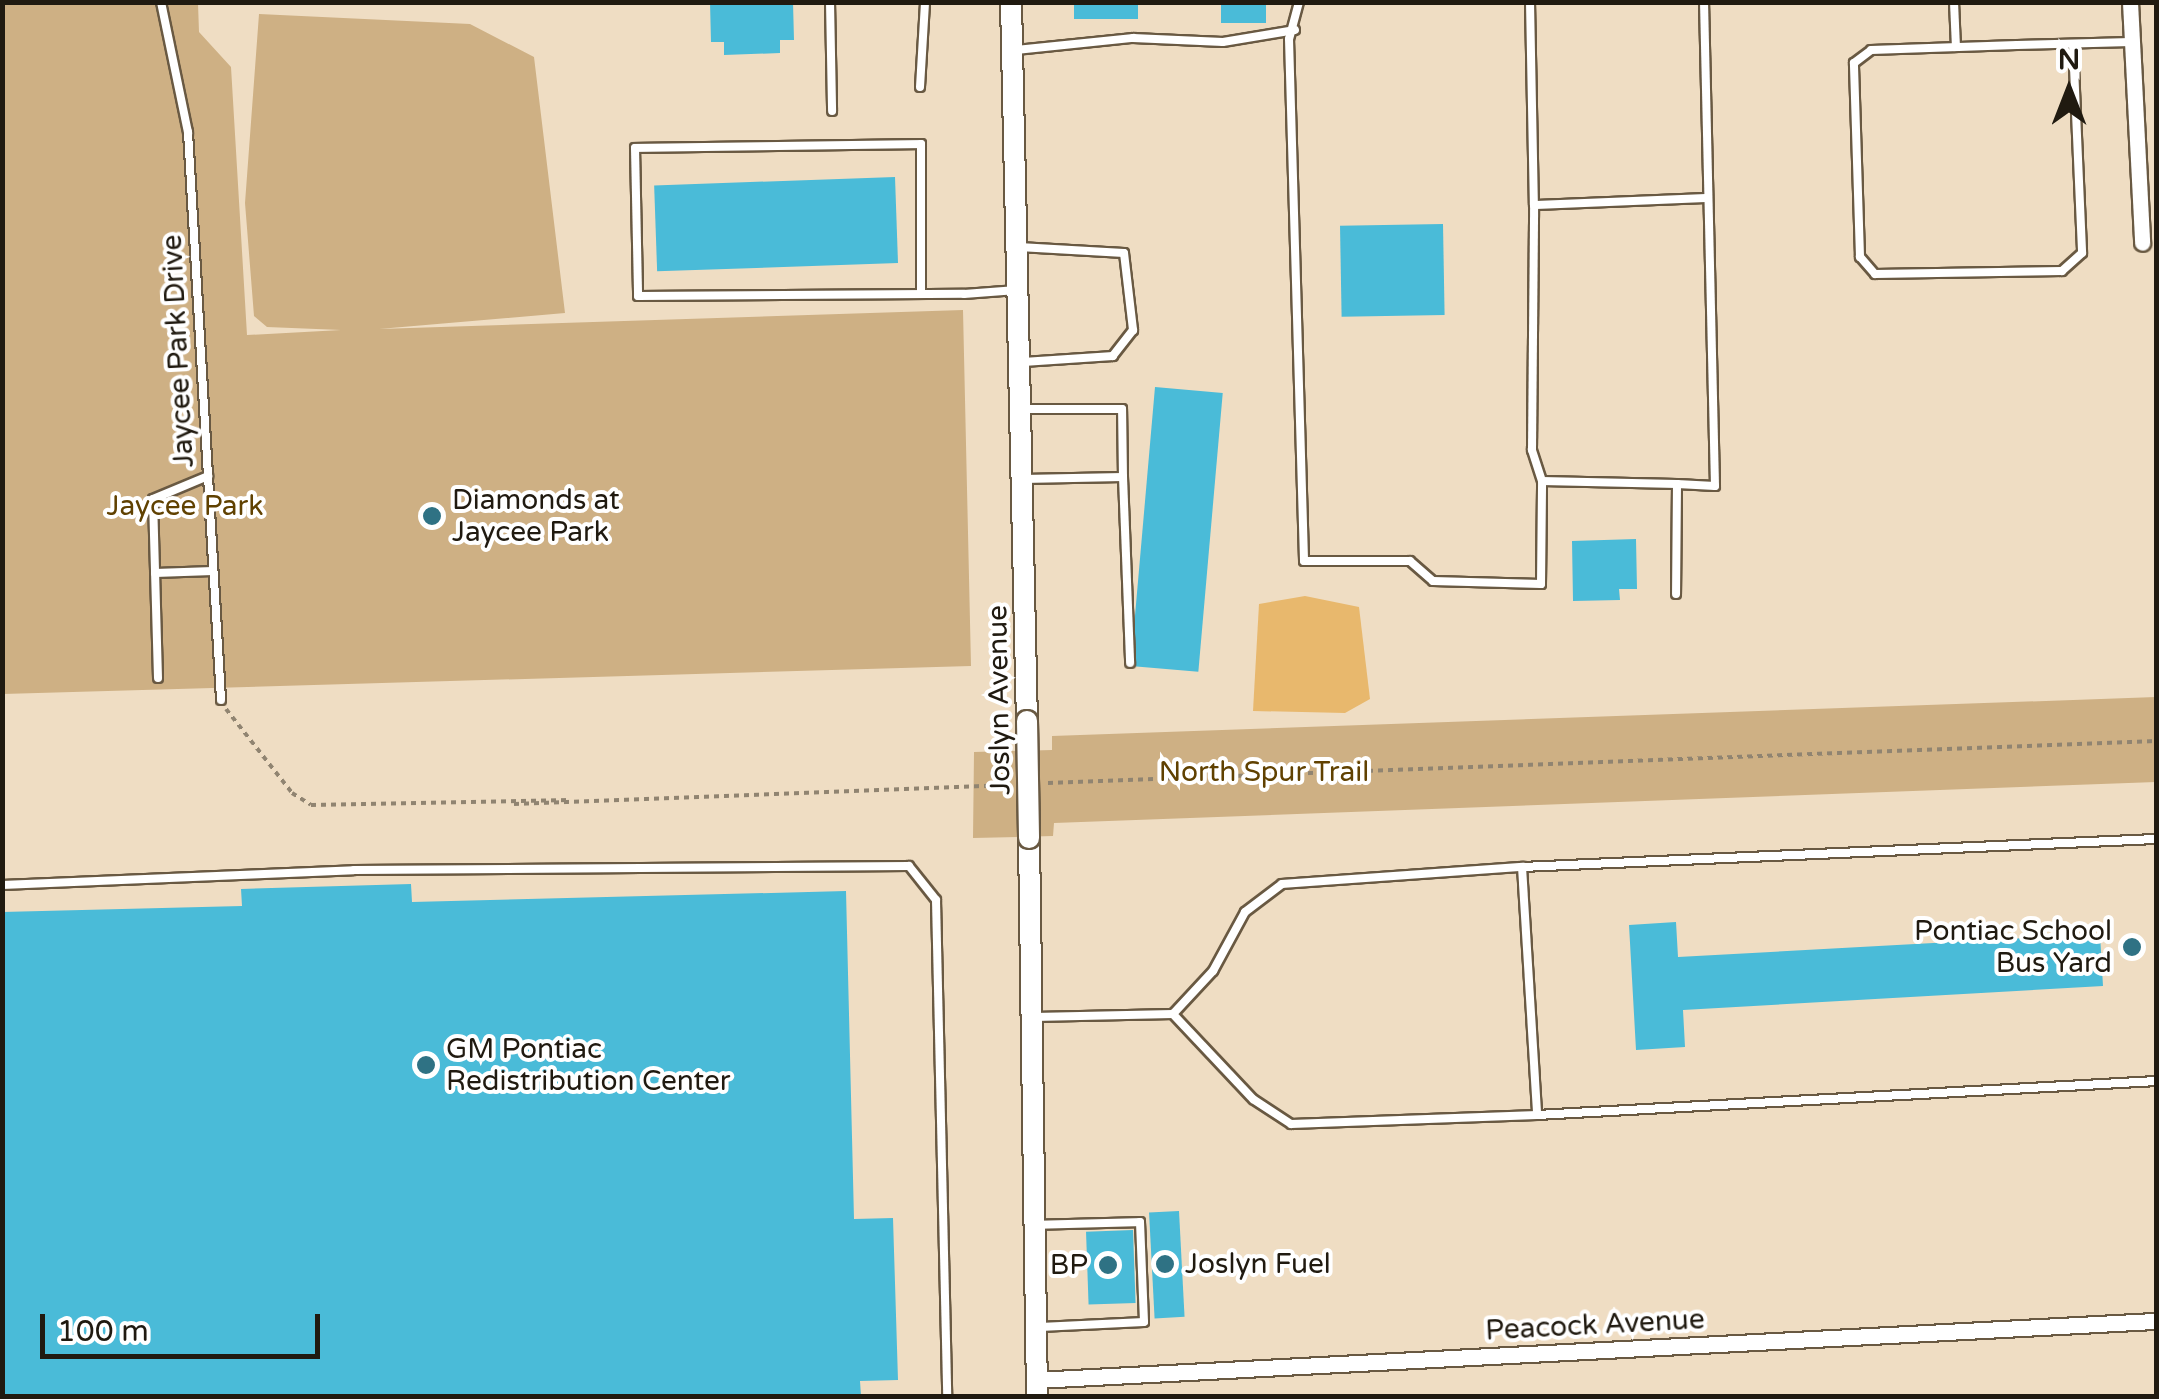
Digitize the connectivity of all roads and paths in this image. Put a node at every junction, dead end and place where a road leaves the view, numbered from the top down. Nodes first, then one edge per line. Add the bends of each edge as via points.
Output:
1 (161, 2) edge
2 (830, 2) edge
3 (925, 2) edge
4 (1011, 2) edge
5 (1300, 2) edge
6 (1530, 2) edge
7 (1704, 2) edge
8 (1954, 2) edge
9 (2130, 2) edge
10 (1295, 30) junction
11 (2131, 42) junction
12 (2073, 44) junction
13 (1956, 48) junction
14 (1012, 50) junction
15 (920, 86) dead end
16 (832, 110) dead end
17 (1708, 198) junction
18 (1534, 205) junction
19 (2142, 242) dead end
20 (1016, 247) junction
21 (1017, 290) junction
22 (921, 294) junction
23 (1019, 362) junction
24 (1020, 410) junction
25 (208, 476) junction
26 (1123, 477) junction
27 (1022, 480) junction
28 (1542, 481) junction
29 (1677, 484) junction
30 (214, 570) junction
31 (155, 573) junction
32 (1676, 594) dead end
33 (1130, 663) dead end
34 (158, 678) dead end
35 (221, 700) joint
36 (2156, 741) edge
37 (1018, 784) dead end
38 (1038, 784) dead end
39 (582, 802) junction
40 (514, 804) dead end
41 (2156, 838) edge
42 (1522, 867) junction
43 (2, 886) edge
44 (1174, 1014) junction
45 (1030, 1017) junction
46 (2156, 1081) edge
47 (1537, 1115) junction
48 (1032, 1226) junction
49 (2156, 1320) edge
50 (1035, 1327) junction
51 (1036, 1388) edge
52 (947, 1396) edge

1 - 25 lane, Jaycee Park Drive via 188,132
2 - 16 lane
3 - 15 lane
4 - 14 main road, Joslyn Avenue
5 - 10 lane
6 - 18 lane
7 - 17 lane
8 - 13 lane
9 - 11 street
10 - 14 lane via 1224,42 1133,38
10 - 28 lane via 1304,561 1410,561 1432,581 1541,584
11 - 12 lane
11 - 19 street
12 - 13 lane
12 - 13 lane via 2082,253 2062,270 1876,274 1860,257 1854,63 1871,50
14 - 20 main road, Joslyn Avenue
17 - 18 lane
17 - 29 lane via 1715,486
18 - 28 lane via 1532,450
20 - 21 main road, Joslyn Avenue
20 - 23 lane via 1124,253 1133,330 1113,356
21 - 22 lane
21 - 23 main road, Joslyn Avenue
22 - 22 lane via 638,296 635,148 921,144
23 - 24 main road, Joslyn Avenue
24 - 26 lane via 1122,409
24 - 27 main road, Joslyn Avenue
25 - 30 lane, Jaycee Park Drive
25 - 31 lane via 152,499
26 - 27 lane
26 - 33 lane
27 - 45 main road, Joslyn Avenue, bridge
28 - 29 lane
29 - 32 lane
30 - 31 lane
30 - 35 lane, Jaycee Park Drive
31 - 34 lane
35 - 39 path via 297,799 319,806 528,796
36 - 38 path
37 - 39 path
39 - 40 path
41 - 42 lane
42 - 44 lane via 1282,884 1245,912 1213,970
42 - 47 lane
43 - 52 lane via 354,870 910,866 936,900
44 - 45 lane
44 - 47 lane via 1253,1099 1291,1124
45 - 48 main road, Joslyn Avenue
46 - 47 lane
48 - 50 main road, Joslyn Avenue
48 - 50 lane via 1140,1222 1144,1322
49 - 51 street, Peacock Avenue
50 - 51 main road, Joslyn Avenue

